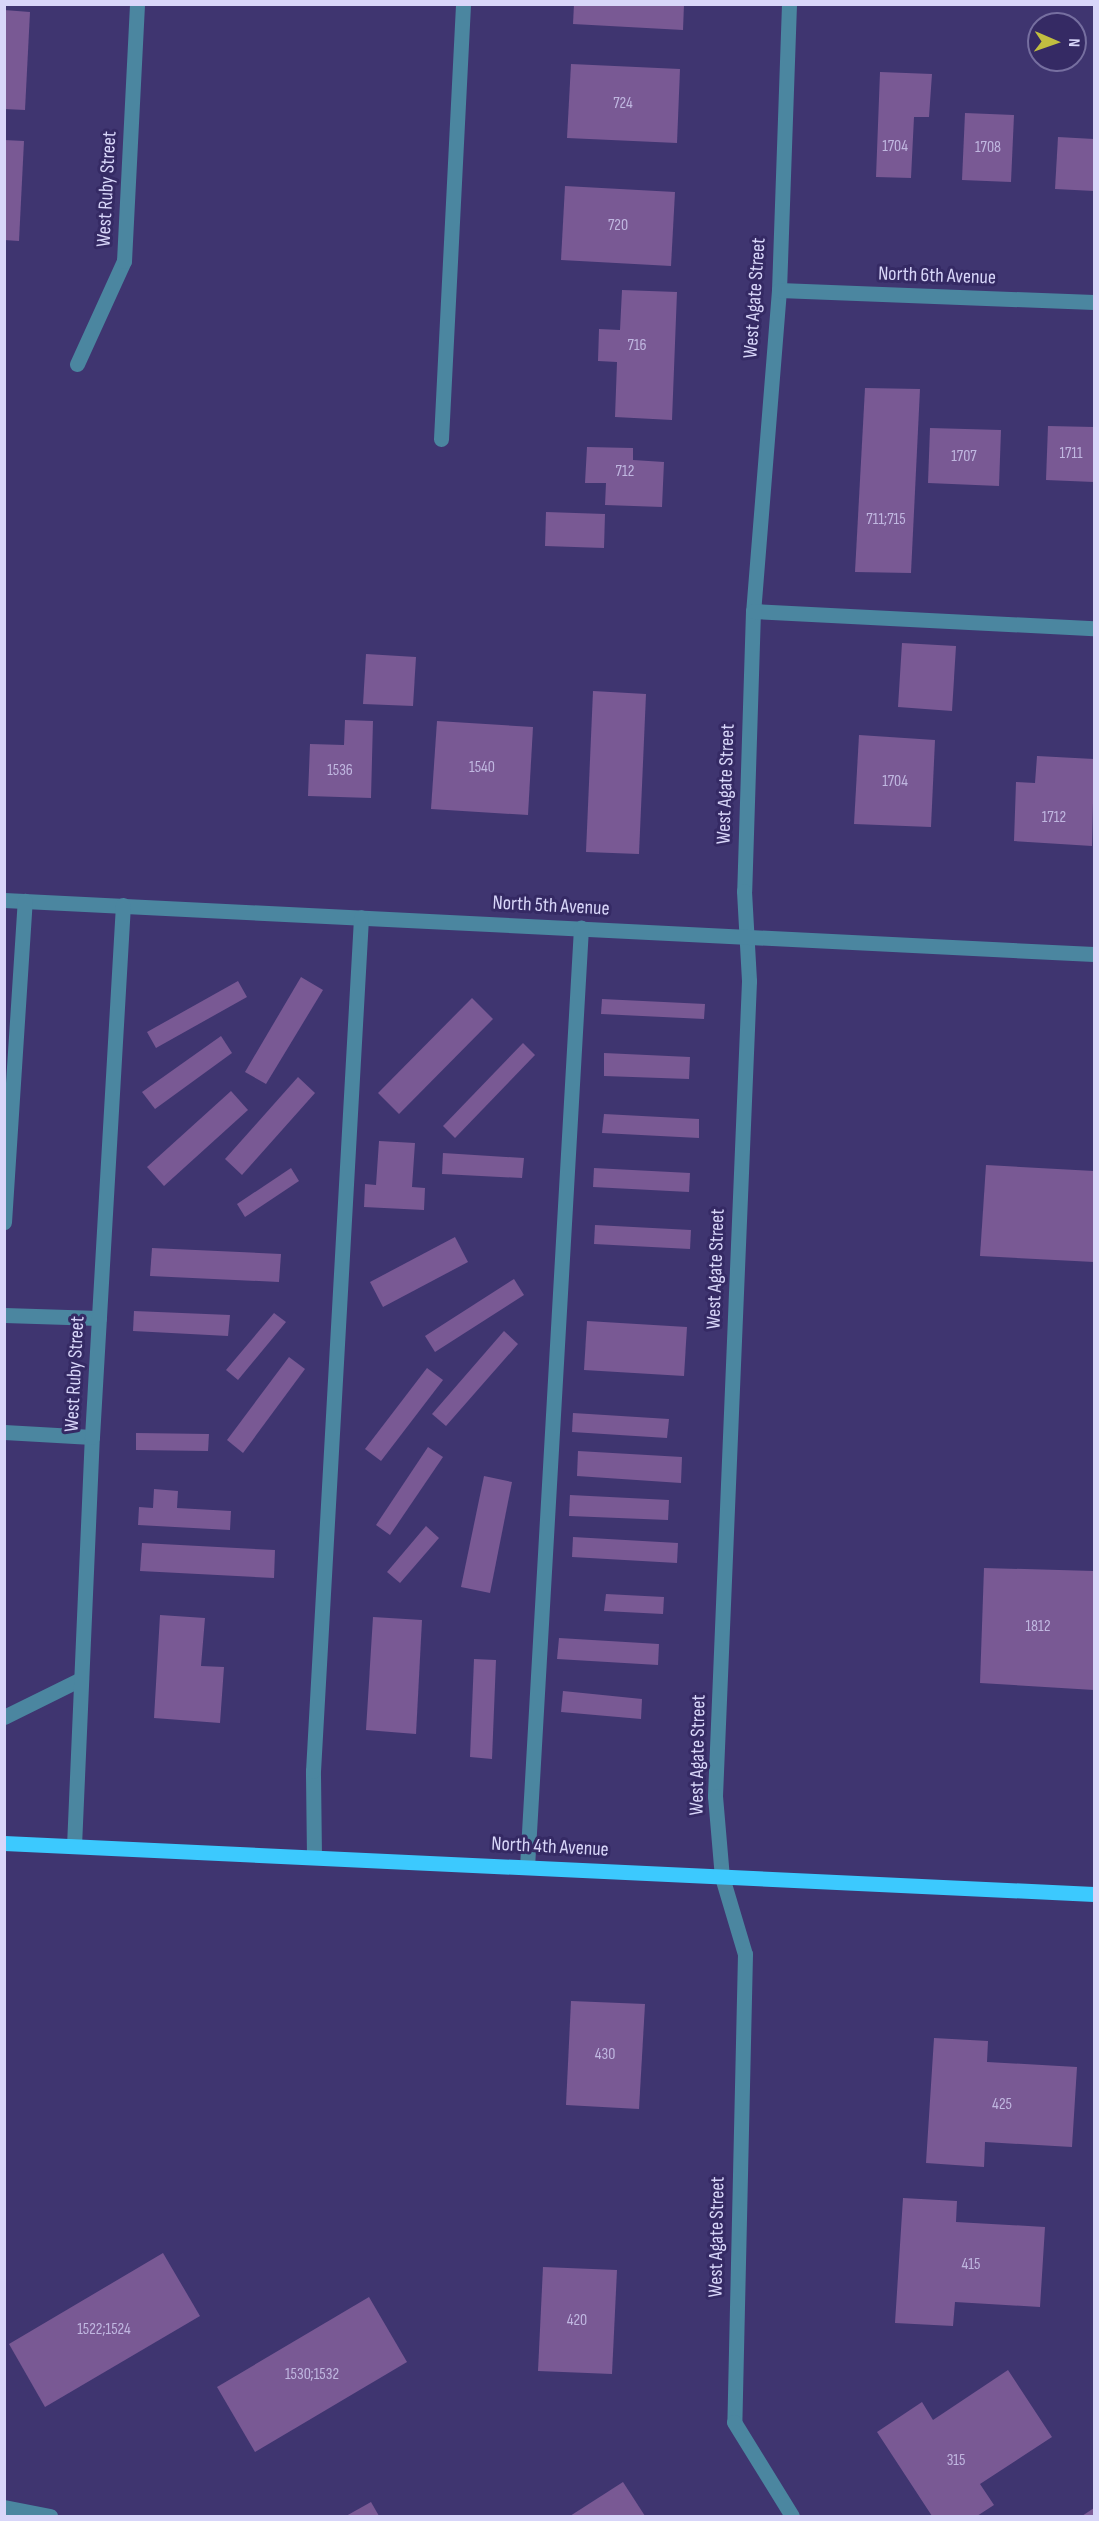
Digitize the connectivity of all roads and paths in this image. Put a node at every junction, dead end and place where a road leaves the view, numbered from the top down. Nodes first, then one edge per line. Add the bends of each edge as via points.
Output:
1 (137, 4) edge
2 (463, 4) edge
3 (789, 4) edge
4 (779, 290) junction
5 (1095, 302) edge
6 (77, 364) dead end
7 (441, 439) dead end
8 (753, 611) junction
9 (1095, 628) edge
10 (4, 900) edge
11 (25, 901) junction
12 (123, 905) junction
13 (361, 917) junction
14 (581, 928) junction
15 (745, 936) junction
16 (1095, 954) edge
17 (4, 1222) edge
18 (4, 1315) edge
19 (99, 1318) junction
20 (4, 1432) edge
21 (92, 1437) junction
22 (81, 1680) junction
23 (4, 1717) edge
24 (4, 1843) edge
25 (74, 1846) junction
26 (314, 1857) junction
27 (527, 1867) junction
28 (722, 1877) junction
29 (1095, 1894) edge
30 (4, 2506) edge
31 (50, 2517) edge
32 (792, 2517) edge

1 - 6 street, West Ruby Street via 124,261
2 - 7 street
3 - 4 street, West Agate Street
4 - 5 street, North 6th Avenue
4 - 8 street, West Agate Street
8 - 9 street
8 - 15 street, West Agate Street
10 - 11 street, North 5th Avenue
11 - 12 street, North 5th Avenue
11 - 17 street
12 - 13 street, North 5th Avenue
12 - 19 street, West Ruby Street
13 - 14 street, North 5th Avenue
13 - 26 street via 313,1772
14 - 15 street, North 5th Avenue
14 - 27 street
15 - 16 street, North 5th Avenue
15 - 28 street, West Agate Street via 749,981 715,1796
18 - 19 street
19 - 21 street, West Ruby Street
20 - 21 street
21 - 22 street, West Ruby Street
22 - 23 street
22 - 25 street, West Ruby Street
24 - 25 main road, North 4th Avenue
25 - 26 main road, North 4th Avenue
26 - 27 main road, North 4th Avenue
27 - 28 main road, North 4th Avenue
28 - 29 main road, North 4th Avenue
28 - 32 street, West Agate Street via 745,1954 734,2422
30 - 31 street

